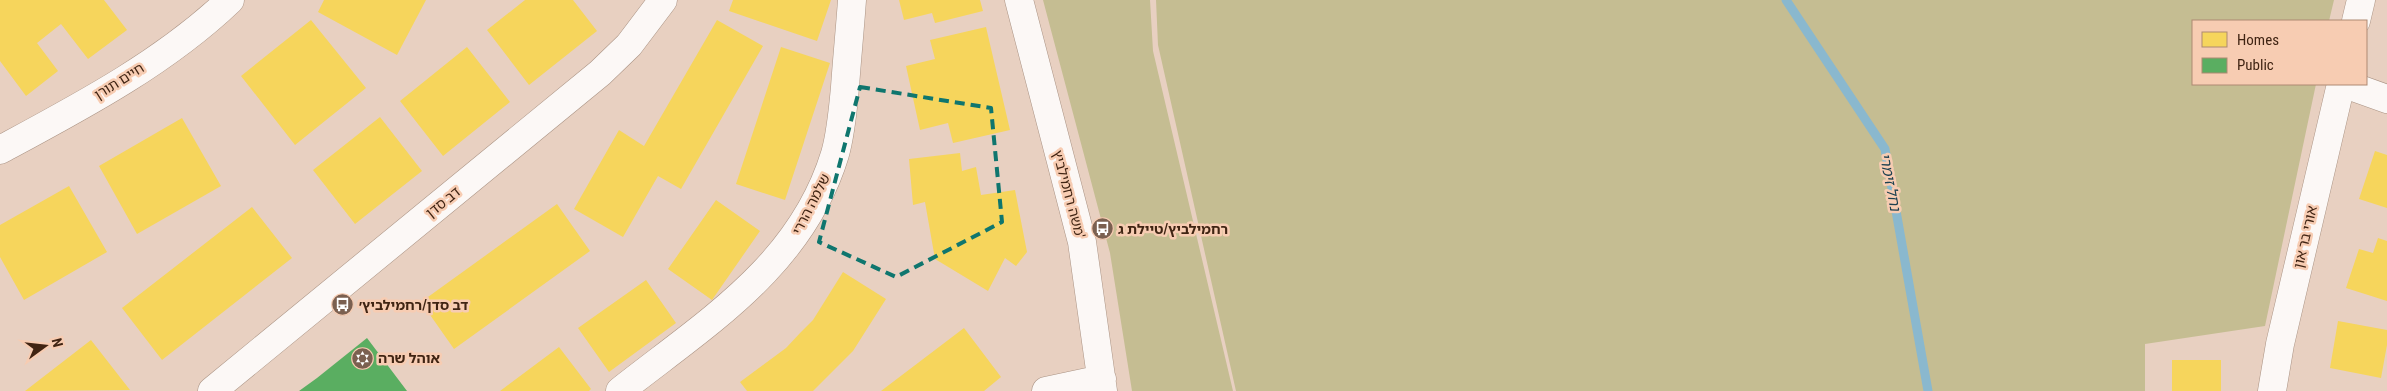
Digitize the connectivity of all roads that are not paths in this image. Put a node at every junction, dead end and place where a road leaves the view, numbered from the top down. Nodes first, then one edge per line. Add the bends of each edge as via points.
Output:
1 (230, 0) edge
2 (663, 0) edge
3 (852, 0) edge
4 (1019, 0) edge
5 (2361, 0) edge
6 (2356, 20) edge
7 (2343, 85) edge
8 (2346, 85) edge
9 (2387, 99) edge
10 (0, 150) edge
11 (1102, 385) edge
12 (212, 391) edge
13 (620, 391) edge
14 (1046, 391) edge
15 (2272, 391) edge

1 - 10 street, חיים תורן via 178,43 125,78
2 - 12 street, דב סדן via 629,45 600,73
3 - 13 street, שלמה הררי via 835,154 809,215 769,269 738,298
4 - 11 street, משה רחמילביץ' via 1082,242
5 - 6 street
7 - 15 street, אורי בר און via 2280,344
8 - 9 street
11 - 14 street

